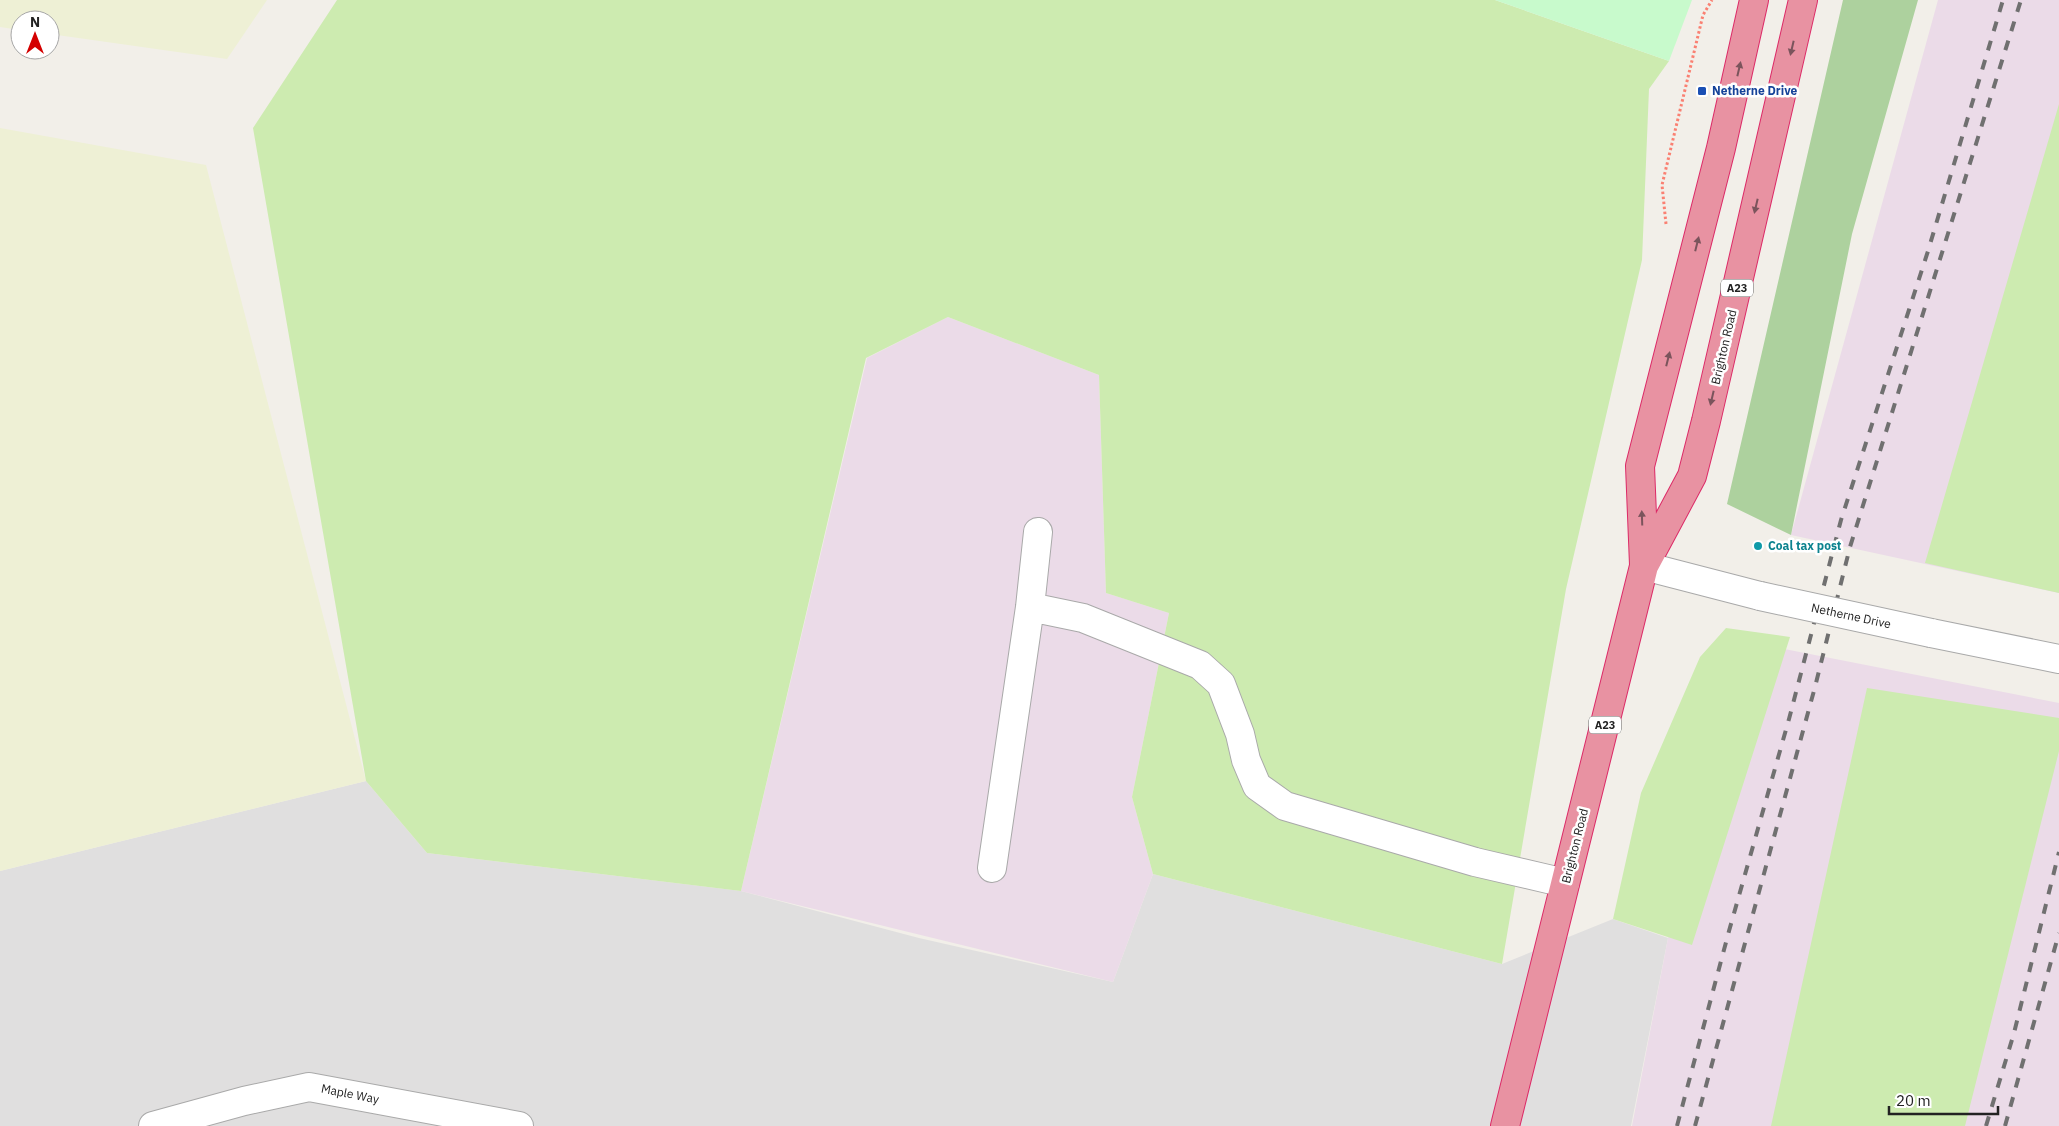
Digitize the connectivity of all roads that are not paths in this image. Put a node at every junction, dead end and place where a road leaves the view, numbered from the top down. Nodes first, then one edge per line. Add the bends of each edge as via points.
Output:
1 (1754, 0) edge
2 (1803, 0) edge
3 (1038, 532) dead end
4 (1644, 566) junction
5 (1030, 607) junction
6 (2051, 658) edge
7 (992, 868) dead end
8 (1565, 883) junction
9 (153, 1126) edge
10 (519, 1126) edge
11 (1505, 1126) edge

4 -> 1 highway, Brighton Road / A23 via 1640,466 1721,148
2 -> 4 highway, Brighton Road / A23 via 1692,476
3 - 5 street
4 - 6 street, Netherne Drive, bridge via 1760,596
4 - 8 highway, Brighton Road / A23
5 - 7 street
5 - 8 street via 1083,618 1200,664 1221,684 1257,786 1285,806 1475,862
8 - 11 highway, Brighton Road / A23
9 - 10 street, Maple Way via 309,1087

